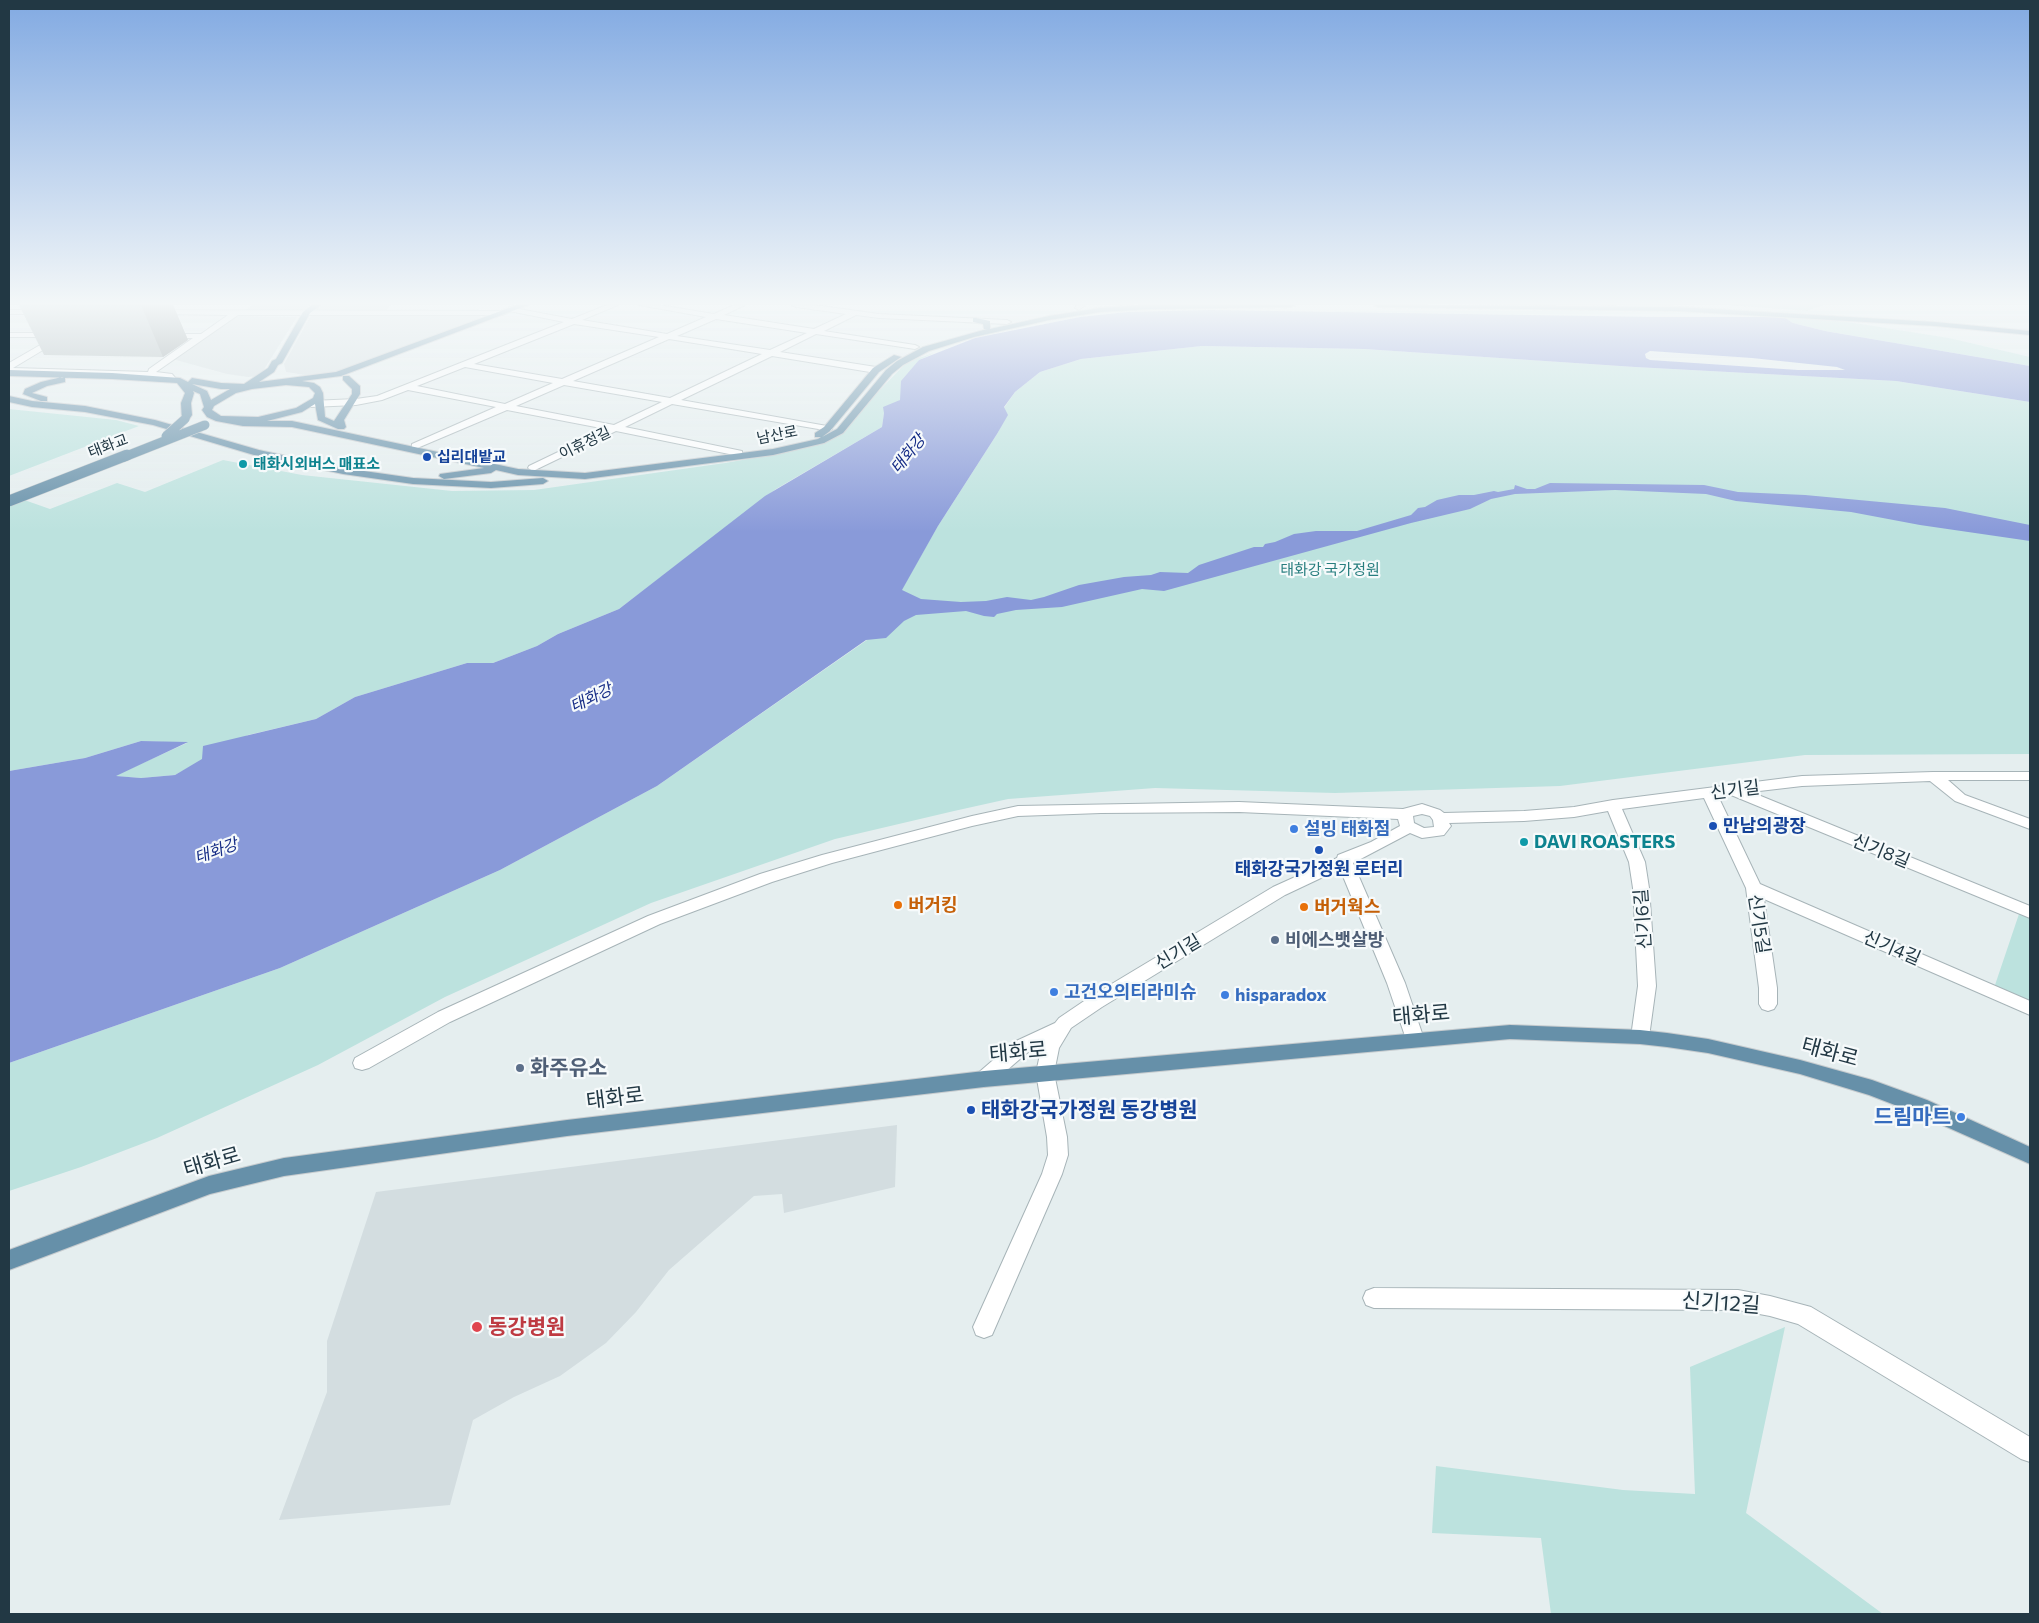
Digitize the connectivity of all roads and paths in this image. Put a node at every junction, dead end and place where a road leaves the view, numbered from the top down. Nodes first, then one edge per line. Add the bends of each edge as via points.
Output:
1 (60, 381) edge
2 (177, 381) edge
3 (178, 381) edge
4 (183, 381) edge
5 (256, 381) edge
6 (284, 381) edge
7 (299, 381) edge
8 (341, 381) edge
9 (349, 381) edge
10 (419, 381) edge
11 (555, 381) edge
12 (565, 381) edge
13 (714, 381) edge
14 (867, 381) edge
15 (882, 381) edge
16 (562, 382) junction
17 (270, 383) junction
18 (306, 384) junction
19 (406, 386) junction
20 (246, 387) junction
21 (9, 399) edge
22 (316, 400) junction
23 (670, 402) junction
24 (349, 403) junction
25 (208, 407) junction
26 (504, 407) junction
27 (85, 409) junction
28 (219, 419) junction
29 (232, 421) junction
30 (341, 427) junction
31 (614, 429) junction
32 (827, 429) junction
33 (160, 442) junction
34 (414, 446) junction
35 (431, 453) junction
36 (739, 453) junction
37 (503, 466) junction
38 (529, 468) junction
39 (343, 470) junction
40 (420, 476) junction
41 (585, 476) junction
42 (464, 484) junction
43 (9, 501) edge
44 (1933, 776) junction
45 (2030, 776) edge
46 (1732, 790) junction
47 (1710, 793) junction
48 (1614, 805) junction
49 (1440, 818) junction
50 (1407, 820) junction
51 (2030, 824) edge
52 (1344, 859) junction
53 (1754, 888) junction
54 (2030, 912) edge
55 (1768, 1004) dead end
56 (2030, 1008) edge
57 (1061, 1028) junction
58 (1640, 1037) junction
59 (1414, 1039) junction
60 (362, 1063) dead end
61 (1044, 1074) junction
62 (984, 1079) junction
63 (2030, 1156) edge
64 (9, 1260) edge
65 (1374, 1298) dead end
66 (984, 1327) dead end
67 (2030, 1450) edge

1 - 27 main road via 34,387 27,394
2 - 33 main road, bridge via 190,393 186,403 187,415
3 - 25 main road via 204,393
4 - 20 main road
5 - 20 main road
6 - 17 main road
7 - 18 main road
8 - 22 main road
9 - 24 main road via 357,388
10 - 19 street
11 - 16 street
12 - 16 street
13 - 23 street, 이휴정길
14 - 32 main road, 남산로
15 - 41 main road, 남산로 via 840,431 821,441 764,453
16 - 23 street
16 - 26 street
17 - 18 main road
17 - 20 main road
18 - 22 main road via 317,389
19 - 24 street via 379,398
19 - 26 street
20 - 25 main road via 219,397
21 - 27 main road
22 - 24 street
22 - 29 main road via 273,418
22 - 30 main road, 남산로 via 321,418
23 - 31 street, 이휴정길
23 - 32 street
24 - 30 main road via 338,420
25 - 28 main road via 210,415
26 - 31 street
26 - 34 street
27 - 39 main road via 155,422 257,453
28 - 29 main road
28 - 33 main road, 태화교, bridge
29 - 35 main road, 남산로 via 292,424
30 - 34 main road, 남산로
31 - 36 street
31 - 38 street, 이휴정길
32 - 36 main road, 남산로 via 813,438 793,444
33 - 43 main road, 태화교, bridge
34 - 37 main road, 남산로
35 - 37 main road, 남산로
35 - 40 main road via 450,463 438,473
36 - 38 main road, 남산로 via 577,470
37 - 38 main road, 남산로
37 - 40 main road via 449,476
37 - 41 main road, 남산로 via 552,475
37 - 42 main road
39 - 40 main road
39 - 42 main road via 412,481
41 - 42 main road via 536,482
44 - 45 street, 신기길
44 - 46 street, 신기길 via 1802,781
44 - 51 street via 1960,798
46 - 47 street, 신기길
46 - 54 street, 신기8길
47 - 48 street, 신기길
47 - 53 street, 신기5길
48 - 49 street, 신기길 via 1524,816
48 - 58 street, 신기6길 via 1637,862 1641,888 1647,986
49 - 50 street via 1422,809 1410,810
49 - 50 street via 1442,826 1435,832 1422,833
50 - 52 street, 신기길 via 1376,846
50 - 60 street via 1239,807 1018,811 972,821 766,878 654,920 444,1017
52 - 57 street, 신기길 via 1278,891 1110,994
52 - 59 street via 1396,983
53 - 55 street, 신기5길
53 - 56 street, 신기4길
57 - 61 street, 신기길 via 1050,1048
57 - 62 street via 1021,1047
58 - 59 main road, 태화로 via 1510,1032
58 - 63 main road, 태화로 via 1708,1046 1872,1088
59 - 61 main road, 태화로
61 - 62 main road, 태화로
61 - 66 street via 1058,1155
62 - 64 main road, 태화로 via 567,1128 284,1167 209,1185
65 - 67 street, 신기12길 via 1738,1300 1770,1306 1802,1315

